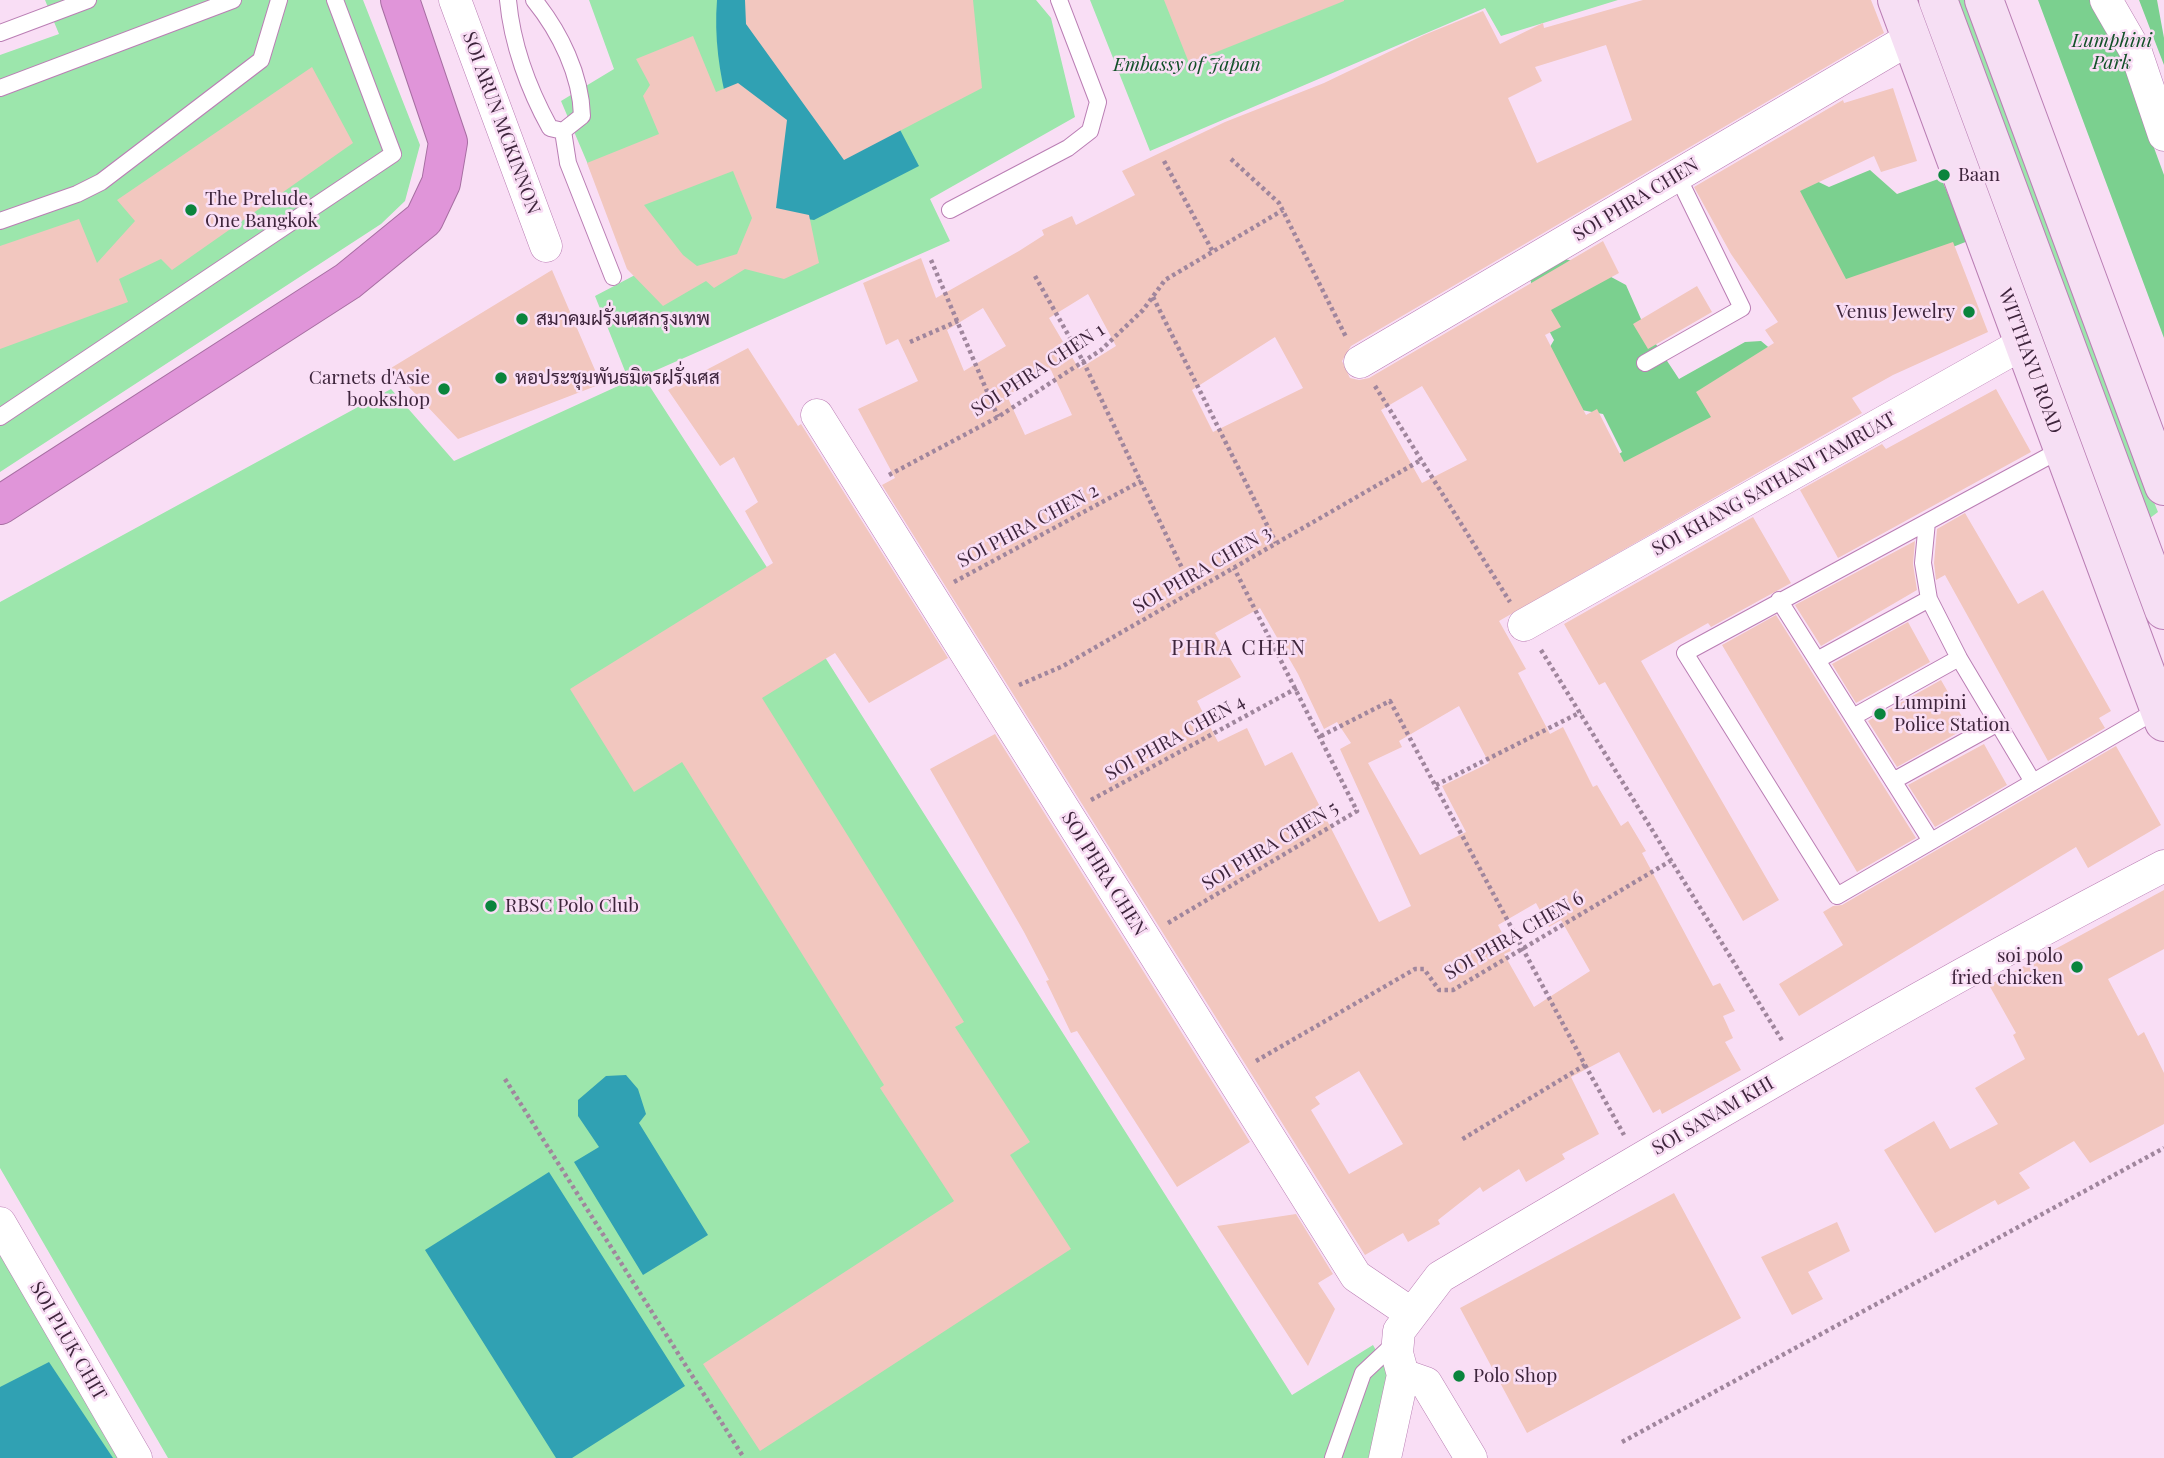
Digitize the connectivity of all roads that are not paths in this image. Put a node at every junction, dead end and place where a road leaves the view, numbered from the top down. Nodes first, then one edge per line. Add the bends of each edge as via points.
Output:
1 (88, 0) edge
2 (233, 0) edge
3 (279, 0) edge
4 (335, 0) edge
5 (400, 0) edge
6 (455, 0) edge
7 (508, 0) edge
8 (534, 0) edge
9 (1059, 0) edge
10 (1897, 0) edge
11 (1938, 0) edge
12 (1984, 0) edge
13 (2106, 0) edge
14 (0, 33) edge
15 (1911, 38) junction
16 (0, 88) edge
17 (563, 131) junction
18 (2164, 135) edge
19 (1677, 176) junction
20 (950, 210) dead end
21 (0, 221) edge
22 (546, 246) dead end
23 (613, 277) dead end
24 (2024, 343) junction
25 (1360, 362) dead end
26 (1645, 363) dead end
27 (817, 415) dead end
28 (0, 417) edge
29 (2062, 449) junction
30 (2164, 486) edge
31 (0, 505) edge
32 (1927, 522) junction
33 (1929, 599) junction
34 (2162, 599) edge
35 (1779, 600) junction
36 (2121, 608) junction
37 (1524, 625) dead end
38 (1959, 658) junction
39 (1817, 660) junction
40 (2161, 715) edge
41 (1853, 717) junction
42 (1998, 723) junction
43 (1893, 781) junction
44 (2033, 782) junction
45 (1931, 841) junction
46 (2164, 866) edge
47 (0, 1223) edge
48 (1404, 1328) junction
49 (1403, 1375) junction
50 (136, 1458) edge
51 (1333, 1458) edge
52 (1385, 1458) edge
53 (1471, 1458) edge

1 - 14 lane
2 - 16 lane
3 - 21 lane via 261,60 100,182
4 - 28 lane via 393,154
5 - 31 highway via 448,142 441,183 424,219 348,281
6 - 22 street, SOI ARUN MCKINNON
7 - 17 lane via 510,26 538,105 551,128
8 - 17 lane via 569,58 582,92 582,116
9 - 20 lane via 1098,102 1090,131 1068,148
10 - 15 main road, WITTHAYU ROAD
11 - 34 main road, WITTHAYU ROAD
12 - 30 main road
13 - 18 street via 2136,52
15 - 19 street, SOI PHRA CHEN
15 - 24 main road, WITTHAYU ROAD
17 - 23 lane via 568,163
19 - 25 street, SOI PHRA CHEN
19 - 26 lane via 1742,308
24 - 29 main road, WITTHAYU ROAD
24 - 37 street, SOI KHANG SATHANI TAMRUAT
27 - 48 street, SOI PHRA CHEN via 1356,1276
29 - 32 lane
29 - 36 main road, WITTHAYU ROAD
32 - 33 lane via 1923,563
32 - 35 lane
33 - 38 lane
33 - 39 lane
34 - 36 main road
35 - 39 lane
35 - 45 lane via 1685,653 1837,896
36 - 40 main road, WITTHAYU ROAD
38 - 41 lane
38 - 42 lane
39 - 41 lane
40 - 44 lane
41 - 43 lane
42 - 43 lane
42 - 44 lane
43 - 45 lane
44 - 45 lane
46 - 48 street, SOI SANAM KHI via 2008,947 1440,1278
47 - 50 street, SOI PLUK CHIT
48 - 49 street via 1396,1353
48 - 51 lane via 1363,1373
49 - 52 street
49 - 53 street via 1426,1383

